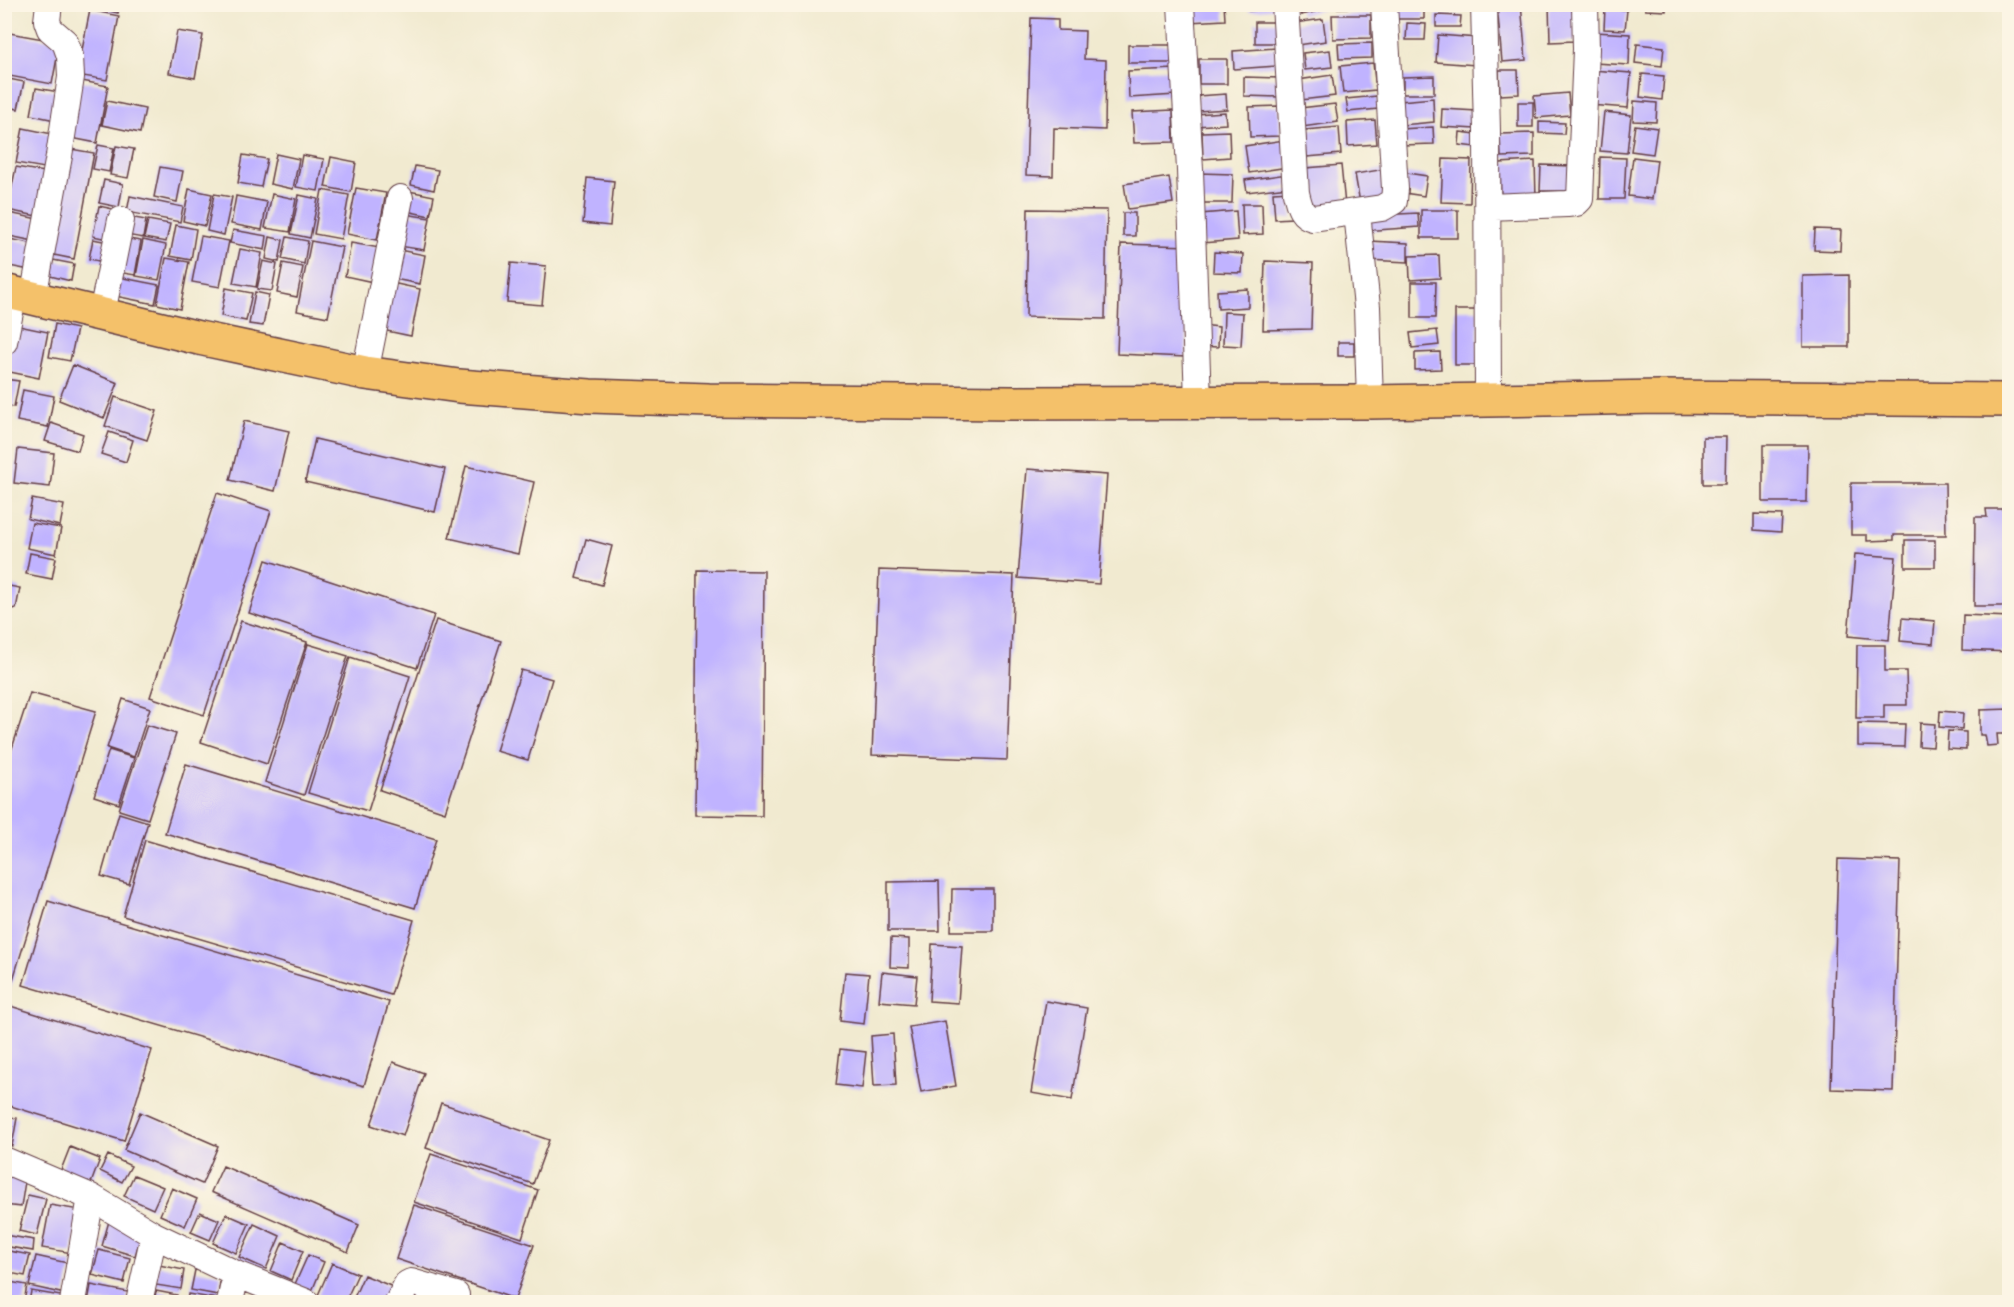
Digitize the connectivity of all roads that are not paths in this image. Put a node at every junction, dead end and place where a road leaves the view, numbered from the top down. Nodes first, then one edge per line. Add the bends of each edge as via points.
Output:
1 (49, 4) edge
2 (1181, 4) edge
3 (1286, 4) edge
4 (1384, 4) edge
5 (1484, 4) edge
6 (1585, 4) edge
7 (400, 198) dead end
8 (1488, 207) junction
9 (1357, 213) junction
10 (122, 220) dead end
11 (17, 294) edge
12 (102, 313) junction
13 (4, 342) edge
14 (365, 373) junction
15 (1488, 398) junction
16 (2010, 400) edge
17 (1198, 401) junction
18 (1370, 402) junction
19 (4, 1160) edge
20 (91, 1197) junction
21 (154, 1235) junction
22 (236, 1274) junction
23 (456, 1295) dead end
24 (73, 1302) edge
25 (139, 1302) edge
26 (230, 1302) edge
27 (306, 1302) edge
28 (398, 1302) edge

1 - 11 street via 47,21 65,42 70,77 61,145
2 - 17 street
3 - 9 street via 1296,193 1302,212 1313,218
4 - 9 street via 1394,201
5 - 8 street
6 - 8 street via 1580,199 1567,204
7 - 14 street
8 - 15 street
9 - 18 street via 1367,307
10 - 12 street
11 - 12 highway
11 - 13 street
12 - 14 highway
14 - 17 highway via 459,386 709,400
15 - 16 highway
15 - 18 highway
17 - 18 highway
19 - 20 street
20 - 21 street
20 - 24 street
21 - 22 street
21 - 25 street
22 - 26 street
22 - 27 street
23 - 28 street via 411,1282

